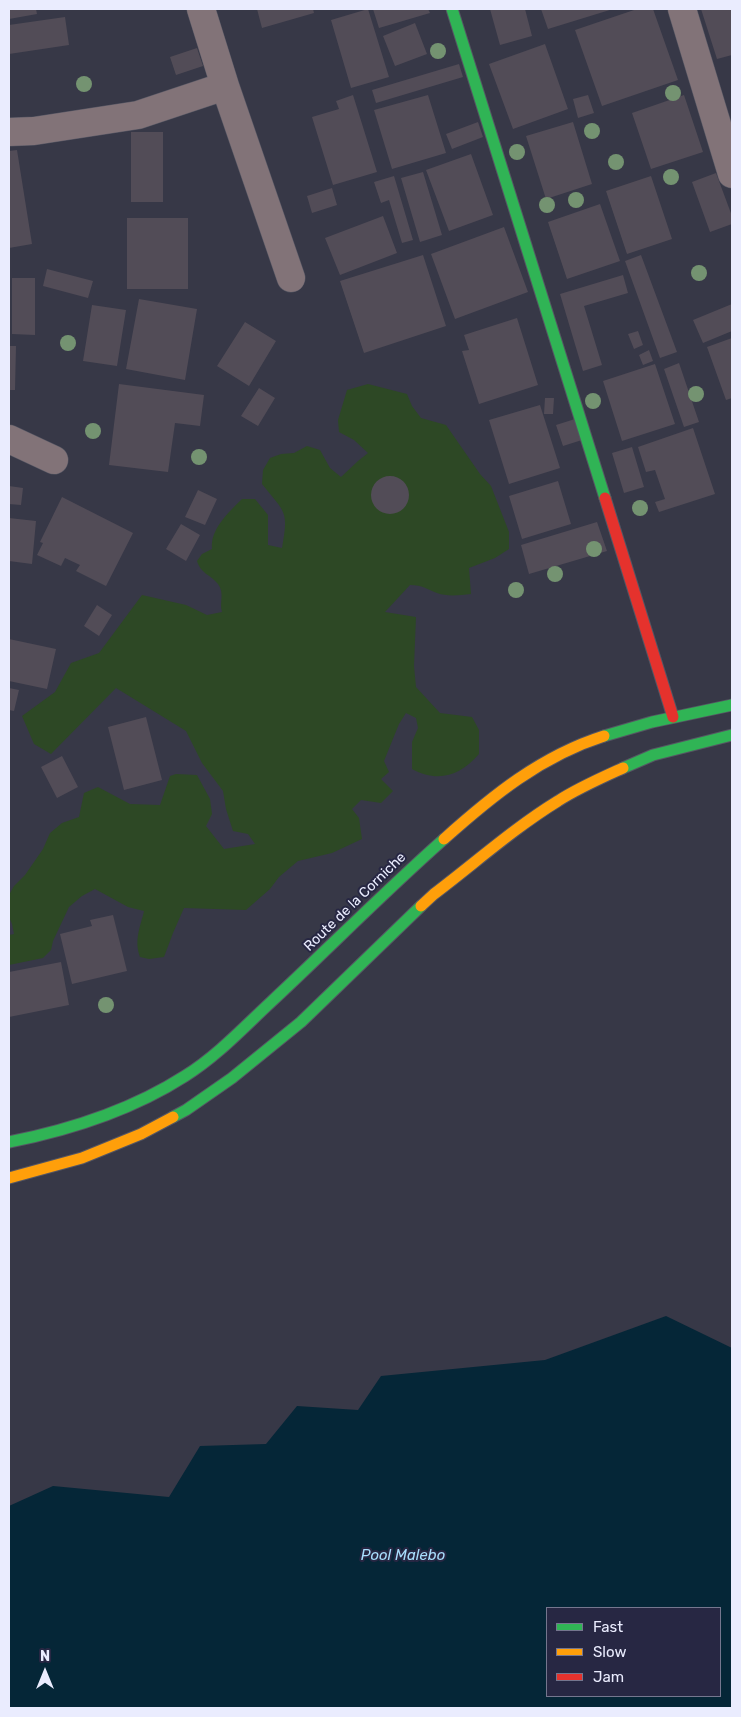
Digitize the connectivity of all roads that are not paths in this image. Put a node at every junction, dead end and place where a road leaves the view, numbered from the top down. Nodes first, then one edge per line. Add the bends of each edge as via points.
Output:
1 (201, 9) edge
2 (452, 9) edge
3 (682, 9) edge
4 (225, 86) junction
5 (9, 132) edge
6 (732, 174) edge
7 (291, 278) dead end
8 (9, 439) edge
9 (54, 460) dead end
10 (732, 705) edge
11 (673, 716) junction
12 (732, 736) edge
13 (9, 1142) edge
14 (9, 1178) edge

1 - 4 street
2 - 11 main road
3 - 6 street
4 - 5 street via 138,115
4 - 7 street
8 - 9 street
10 - 11 main road, Route de la Corniche
11 - 13 main road, Route de la Corniche via 585,742 529,770 498,791 369,907 217,1052 173,1084 70,1128
12 - 14 main road via 654,755 558,801 434,894 301,1022 232,1078 186,1110 140,1134 82,1158

